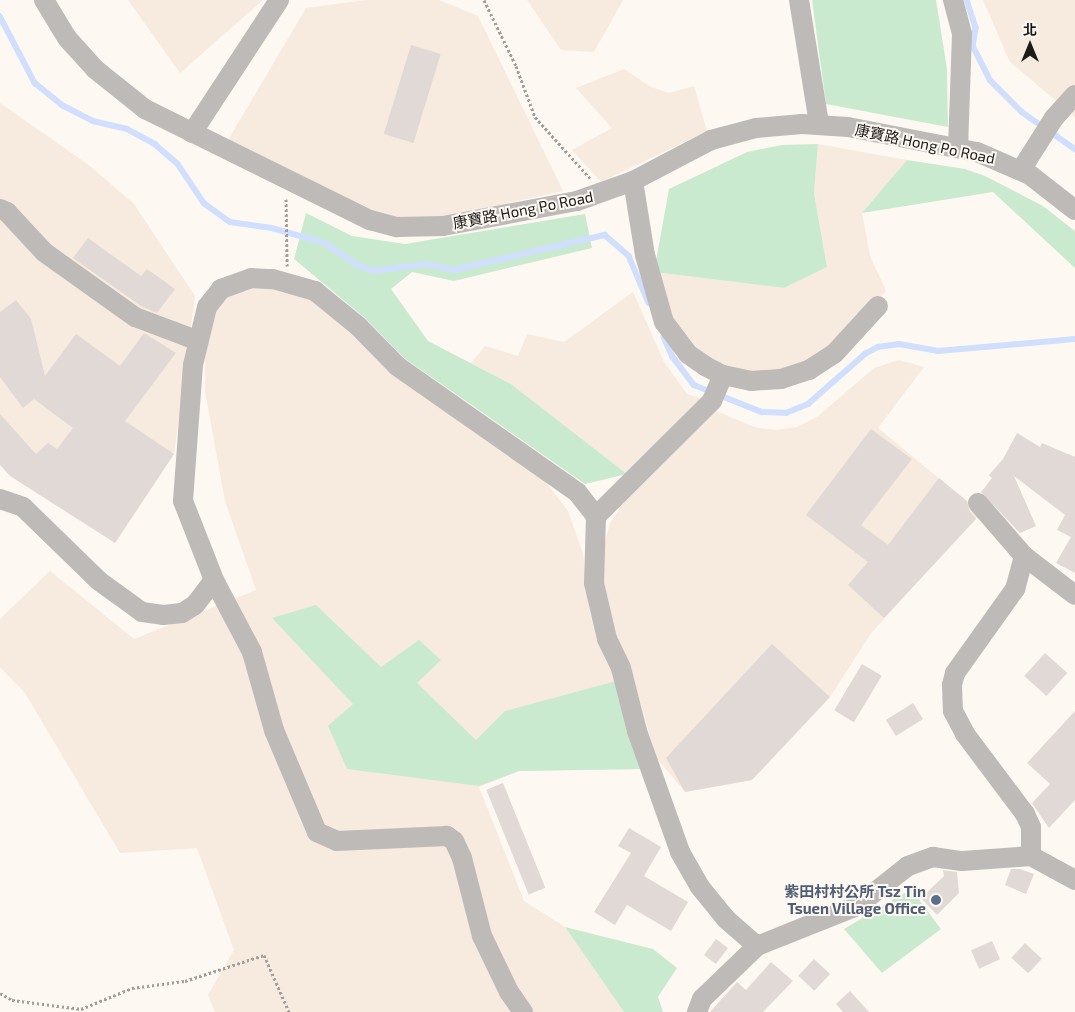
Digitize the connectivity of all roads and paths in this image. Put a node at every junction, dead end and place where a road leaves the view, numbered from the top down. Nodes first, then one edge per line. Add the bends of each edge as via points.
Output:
1 (44, 0) edge
2 (279, 0) edge
3 (484, 0) edge
4 (799, 0) edge
5 (953, 0) edge
6 (1075, 95) edge
7 (819, 124) junction
8 (192, 133) junction
9 (958, 148) junction
10 (1021, 170) junction
11 (633, 181) junction
12 (604, 193) junction
13 (0, 208) edge
14 (1075, 210) edge
15 (286, 211) dead end
16 (287, 274) dead end
17 (878, 306) dead end
18 (196, 340) junction
19 (723, 375) junction
20 (0, 499) edge
21 (978, 503) dead end
22 (596, 516) junction
23 (1024, 556) junction
24 (214, 580) junction
25 (1075, 595) edge
26 (1031, 856) junction
27 (1075, 880) edge
28 (757, 946) junction
29 (0, 993) edge
30 (289, 1012) edge
31 (523, 1012) edge
32 (697, 1012) edge

1 - 8 street, 康寶路 Hong Po Road via 67,38 95,70 145,109
2 - 8 street
3 - 12 path via 516,66 534,117
4 - 7 street
5 - 9 street via 962,34
6 - 10 street via 1054,118
7 - 9 street, 康寶路 Hong Po Road
7 - 11 street, 康寶路 Hong Po Road via 779,125 733,133 690,150
8 - 12 street, 康寶路 Hong Po Road via 370,220 397,227 444,226
9 - 10 street, 康寶路 Hong Po Road
10 - 14 street, 康寶路 Hong Po Road via 1054,191
11 - 12 street, 康寶路 Hong Po Road
11 - 19 street via 645,255 664,322 688,354
13 - 18 street via 8,212 44,252 135,317
15 - 16 path
17 - 19 street via 834,354 809,370 781,379 752,381
18 - 22 street via 207,307 221,289 232,284 251,278 273,279 316,291 358,326 397,366 577,492
18 - 24 street via 183,501
19 - 22 street via 712,401
20 - 24 street via 24,507 99,582 142,612 182,613 195,605
21 - 23 street
22 - 28 street via 593,554 599,612 607,639 622,668 637,731 680,852 710,900
23 - 25 street
23 - 26 street via 1015,589 954,673 952,698 958,723 1028,820 1034,842
24 - 31 street via 252,652 274,730 316,832 337,841 446,836 454,842 462,858 482,936 509,992
26 - 27 street
26 - 28 street via 962,861 933,857 908,866 857,906
28 - 32 street via 702,999
29 - 30 path via 12,1000 81,1009 132,988 185,981 264,955

